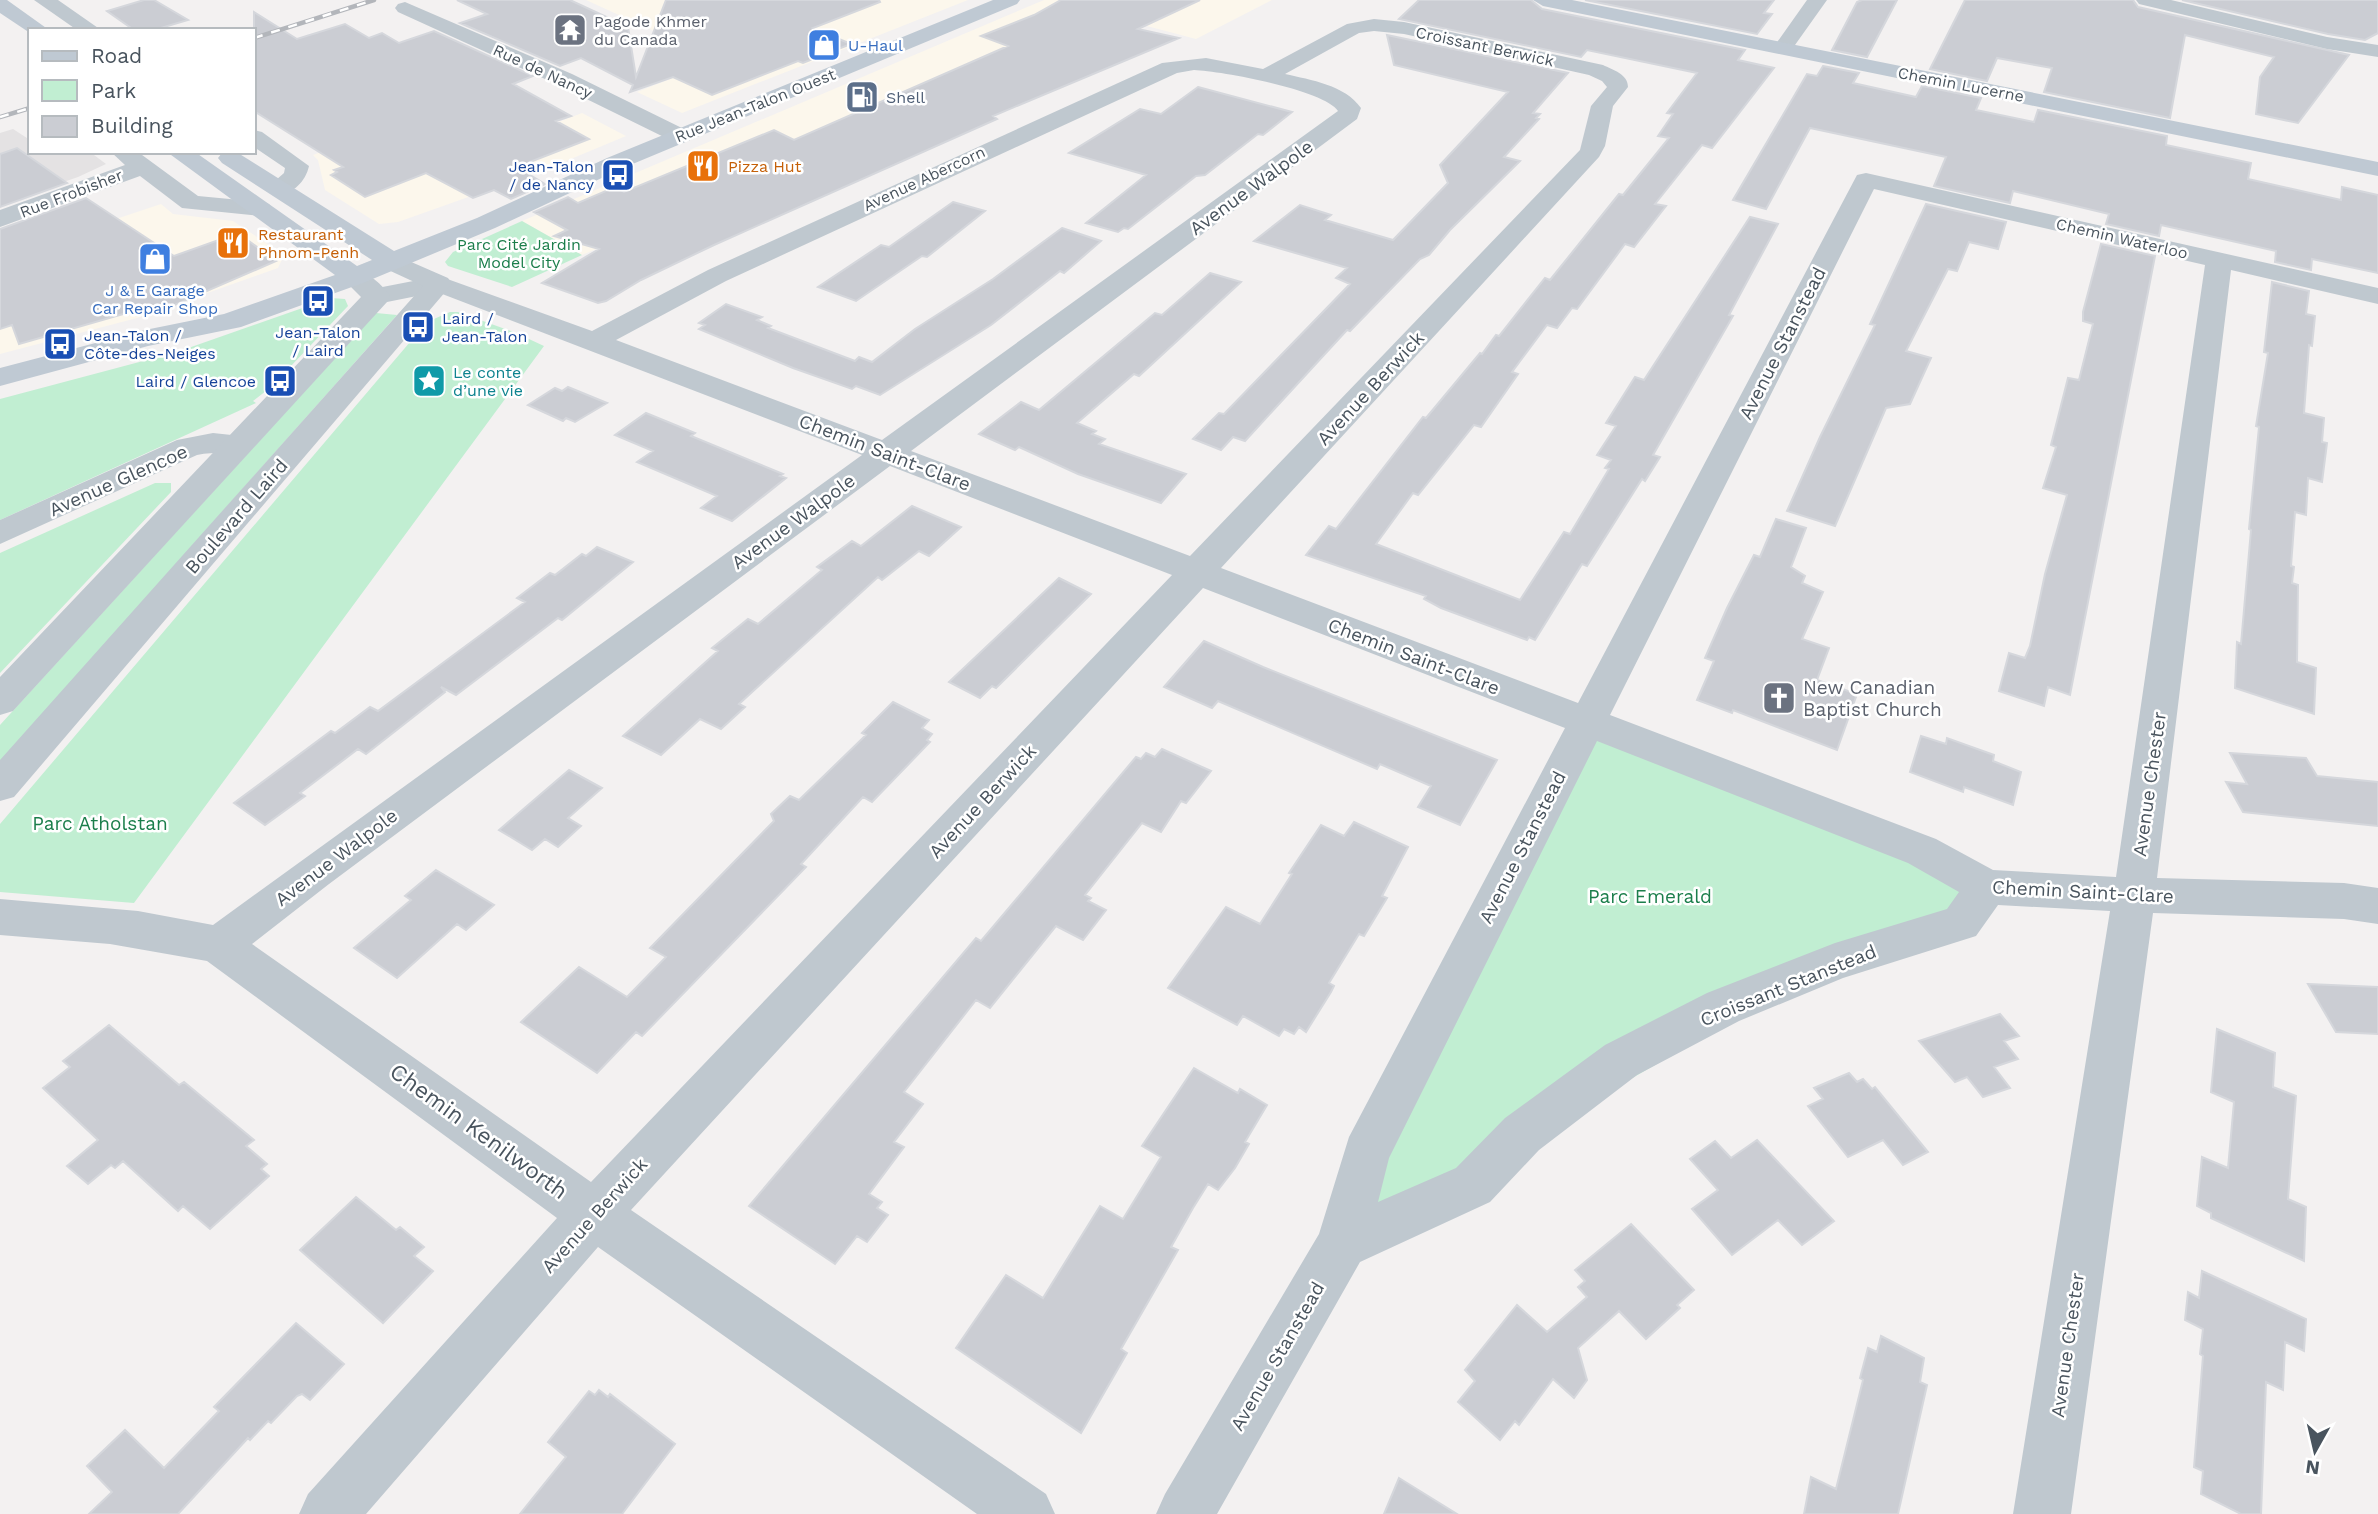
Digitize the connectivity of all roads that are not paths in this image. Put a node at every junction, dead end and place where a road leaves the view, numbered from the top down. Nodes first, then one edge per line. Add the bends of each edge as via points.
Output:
1 (1010, 0) edge
2 (1543, 0) edge
3 (1817, 0) edge
4 (2146, 0) edge
5 (89, 2) dead end
6 (0, 4) edge
7 (52, 5) edge
8 (405, 8) dead end
9 (0, 28) edge
10 (36, 28) edge
11 (87, 28) edge
12 (19, 41) dead end
13 (1783, 48) junction
14 (2378, 51) edge
15 (1266, 76) junction
16 (1618, 83) joint
17 (680, 136) junction
18 (256, 138) edge
19 (182, 154) edge
20 (225, 154) edge
21 (132, 160) edge
22 (615, 163) junction
23 (2378, 169) edge
24 (1866, 180) joint
25 (279, 188) junction
26 (260, 209) junction
27 (0, 219) edge
28 (370, 248) junction
29 (2219, 260) junction
30 (393, 262) junction
31 (355, 278) junction
32 (432, 292) junction
33 (2378, 296) edge
34 (594, 341) junction
35 (0, 377) edge
36 (239, 444) junction
37 (888, 453) junction
38 (0, 533) edge
39 (1197, 573) junction
40 (0, 701) edge
41 (1586, 721) junction
42 (0, 786) edge
43 (1987, 887) junction
44 (2134, 895) junction
45 (2378, 906) edge
46 (0, 917) edge
47 (219, 945) junction
48 (594, 1214) junction
49 (1342, 1244) junction
50 (328, 1514) edge
51 (1026, 1514) edge
52 (1185, 1514) edge
53 (2042, 1514) edge

1 - 17 main road, Rue Jean-Talon Ouest
2 - 13 main road, Chemin Lucerne
3 - 13 street
4 - 14 street
5 - 7 street
6 - 10 main road
7 - 11 street
8 - 17 street, Rue de Nancy
9 - 12 main road
13 - 23 main road, Chemin Lucerne
15 - 16 street, Croissant Berwick via 1349,30 1374,25 1595,70
15 - 34 street, Avenue Abercorn via 1209,64 1170,68 897,190 622,323
15 - 37 street, Avenue Walpole via 1334,97 1350,108 1349,114
16 - 39 street, Avenue Berwick via 1601,109 1591,152
17 - 22 main road, Rue Jean-Talon Ouest
18 - 25 street via 297,166 295,176
19 - 26 main road
20 - 25 main road
21 - 26 street via 191,203
21 - 27 street, Rue Frobisher
22 - 28 main road, Rue Jean-Talon Ouest
22 - 30 main road, Rue Jean-Talon Ouest
24 - 29 street, Chemin Waterloo
24 - 41 street, Avenue Stanstead
25 - 28 main road
26 - 31 main road
28 - 30 main road
28 - 31 main road, Rue Jean-Talon Ouest
29 - 33 street, Chemin Waterloo
29 - 44 street, Avenue Chester
30 - 31 main road, Rue Jean-Talon Ouest
30 - 32 street
31 - 32 street, Chemin Saint-Clare
31 - 35 main road, Rue Jean-Talon Ouest via 231,321 145,338
31 - 36 street
32 - 34 street, Chemin Saint-Clare via 471,297
32 - 42 street, Boulevard Laird
34 - 37 street, Chemin Saint-Clare
36 - 38 street, Avenue Glencoe via 213,442 188,447
36 - 40 street
37 - 39 street, Chemin Saint-Clare
37 - 47 street, Avenue Walpole
39 - 41 street, Chemin Saint-Clare
39 - 48 street, Avenue Berwick
41 - 43 street, Chemin Saint-Clare via 1922,851
41 - 49 street, Avenue Stanstead via 1366,1153
43 - 44 street, Chemin Saint-Clare
43 - 49 street, Croissant Stanstead via 1961,923 1835,962 1723,1007 1621,1060 1522,1134 1473,1185
44 - 45 street, Chemin Saint-Clare
44 - 53 street, Avenue Chester
46 - 47 street, Chemin Kenilworth via 130,926
47 - 48 street, Chemin Kenilworth
48 - 50 street, Avenue Berwick
48 - 51 street, Chemin Kenilworth
49 - 52 street, Avenue Stanstead

